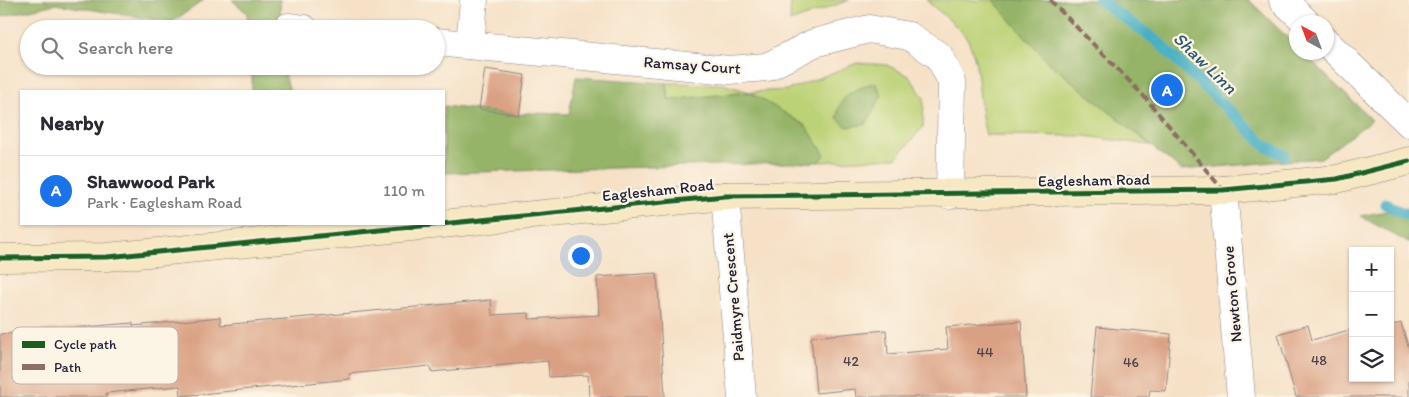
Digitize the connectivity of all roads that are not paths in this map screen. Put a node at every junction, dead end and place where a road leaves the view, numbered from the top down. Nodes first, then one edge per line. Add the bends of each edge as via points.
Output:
1 (474, 0) edge
2 (1283, 0) edge
3 (1299, 15) edge
4 (445, 43) edge
5 (470, 45) junction
6 (1334, 50) edge
7 (1409, 123) edge
8 (1409, 161) edge
9 (1223, 190) junction
10 (950, 195) junction
11 (725, 196) junction
12 (445, 224) edge
13 (431, 225) edge
14 (0, 258) edge
15 (742, 397) edge
16 (1241, 397) edge

1 - 5 street
2 - 3 street
4 - 5 street, Ramsay Court
5 - 10 street, Ramsay Court via 729,70 767,67 814,43 869,29 909,36 939,56 952,82
6 - 7 street
8 - 9 street, Eaglesham Road via 1337,179
9 - 10 street, Eaglesham Road
9 - 16 street, Newton Grove
10 - 11 street, Eaglesham Road
11 - 12 street, Eaglesham Road
11 - 15 street, Paidmyre Crescent
13 - 14 street, Eaglesham Road via 107,257

